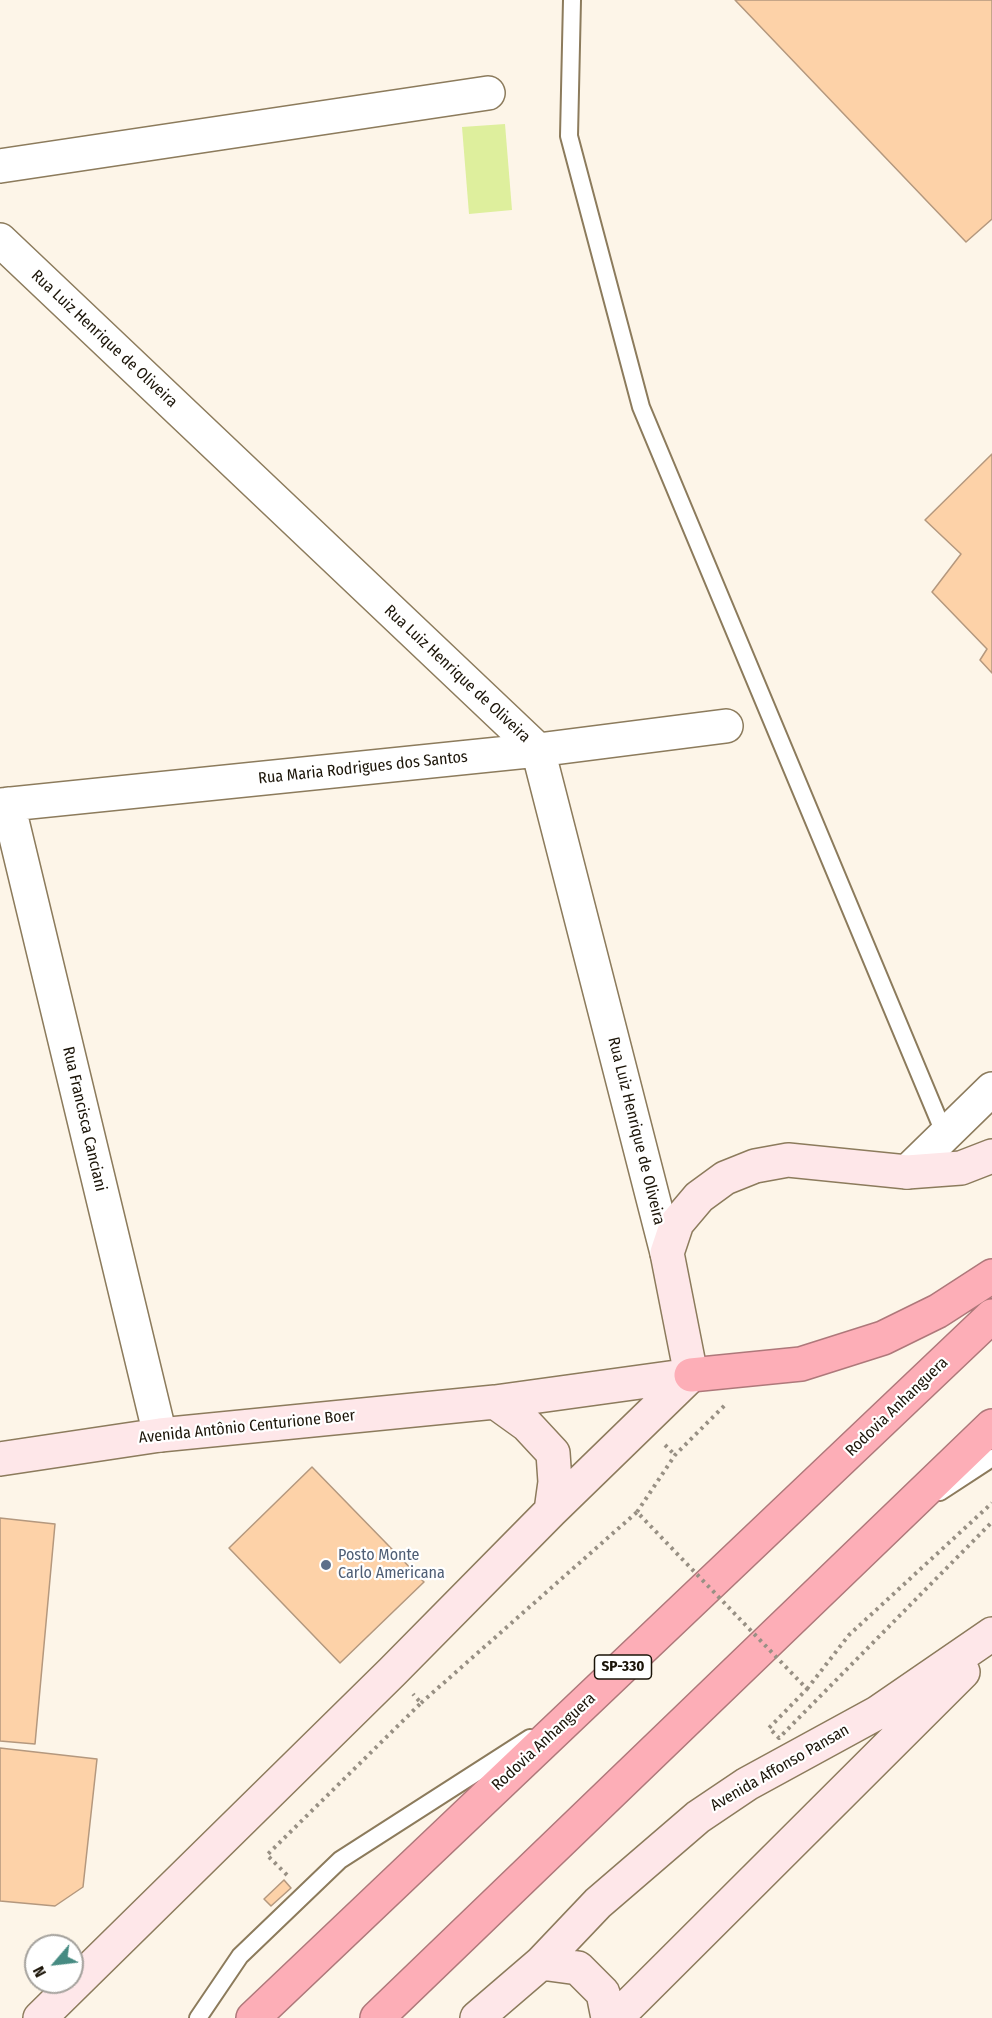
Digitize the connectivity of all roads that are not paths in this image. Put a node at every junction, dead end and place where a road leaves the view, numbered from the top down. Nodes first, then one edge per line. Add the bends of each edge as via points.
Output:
1 (572, 0) edge
2 (488, 93) dead end
3 (0, 166) edge
4 (0, 240) edge
5 (726, 726) dead end
6 (538, 750) junction
7 (4, 804) edge
8 (992, 1089) edge
9 (945, 1135) junction
10 (992, 1156) edge
11 (907, 1172) junction
12 (667, 1253) junction
13 (992, 1276) edge
14 (992, 1316) edge
15 (692, 1375) junction
16 (495, 1402) junction
17 (992, 1426) edge
18 (160, 1435) junction
19 (992, 1458) edge
20 (0, 1459) edge
21 (551, 1511) junction
22 (900, 1515) junction
23 (992, 1634) edge
24 (992, 1643) edge
25 (588, 1700) junction
26 (541, 1963) junction
27 (40, 2018) edge
28 (198, 2018) edge
29 (253, 2018) edge
30 (377, 2018) edge
31 (477, 2018) edge
32 (608, 2018) edge
33 (616, 2018) edge

1 - 9 lane via 569,136 641,407
2 - 3 street
4 - 6 street, Rua Luiz Henrique de Oliveira
5 - 6 street, Rua Maria Rodrigues dos Santos
6 - 7 street, Rua Maria Rodrigues dos Santos
6 - 12 street, Rua Luiz Henrique de Oliveira
7 - 18 street, Rua Francisca Canciani
8 - 9 street
9 - 11 street
10 - 11 main road via 961,1168
11 - 12 main road via 788,1160 755,1166 725,1178 699,1197 677,1223
12 - 15 main road
13 - 15 highway via 938,1311 883,1338 801,1364
14 - 25 highway, Rodovia Anhanguera / SP-330
15 - 16 main road, Avenida Antônio Centurione Boer
15 - 21 main road
16 - 18 main road, Avenida Antônio Centurione Boer
16 - 21 main road via 527,1425 553,1454
17 - 22 highway
18 - 20 main road, Avenida Antônio Centurione Boer
19 - 22 lane
21 - 27 main road
22 - 30 highway
23 - 26 main road, Avenida Affonso Pansan via 877,1713 747,1784 698,1817 598,1903
24 - 33 main road
25 - 28 lane via 340,1860 240,1956
25 - 29 highway, Rodovia Anhanguera / SP-330
26 - 31 main road, Avenida Affonso Pansan
26 - 32 main road via 579,1968 603,1994

